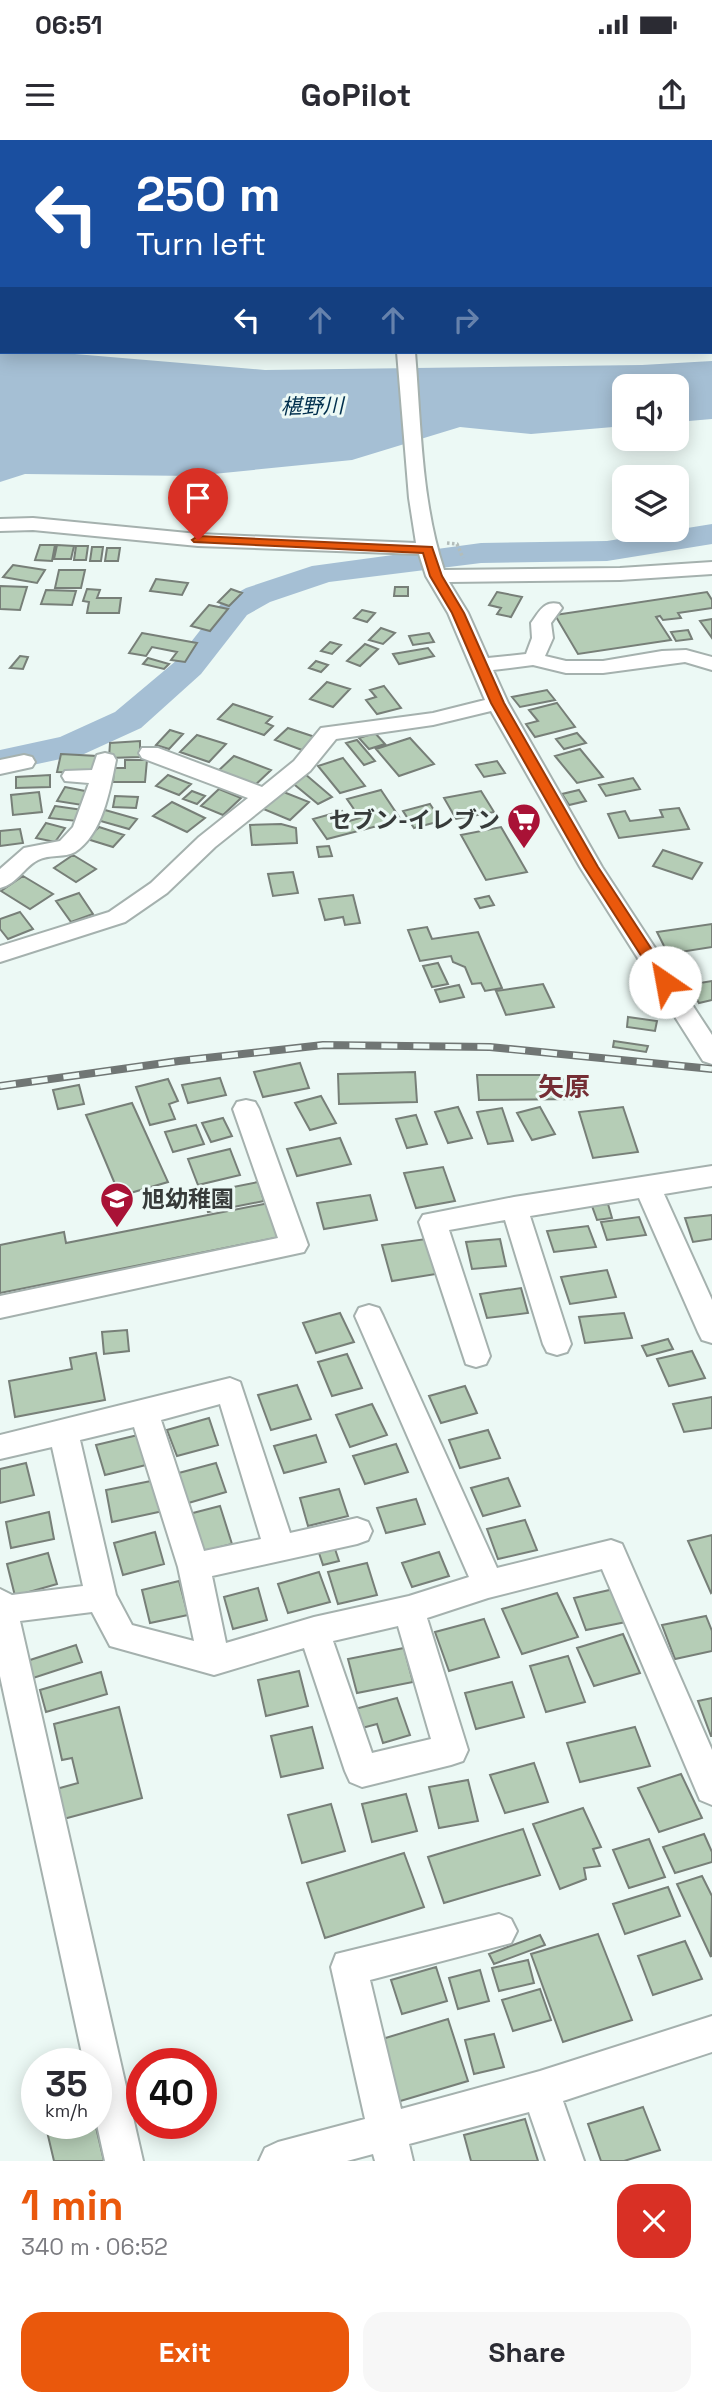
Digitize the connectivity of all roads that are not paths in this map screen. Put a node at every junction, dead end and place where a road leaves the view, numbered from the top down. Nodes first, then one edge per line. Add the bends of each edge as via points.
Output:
1 (406, 354) edge
2 (0, 525) edge
3 (426, 546) junction
4 (712, 568) edge
5 (436, 576) junction
6 (552, 608) dead end
7 (533, 659) junction
8 (712, 664) edge
9 (480, 665) junction
10 (497, 703) junction
11 (150, 753) dead end
12 (24, 762) dead end
13 (0, 766) edge
14 (72, 776) dead end
15 (264, 796) junction
16 (0, 858) edge
17 (27, 858) junction
18 (0, 881) edge
19 (0, 954) edge
20 (711, 1052) edge
21 (246, 1109) dead end
22 (712, 1176) edge
23 (648, 1187) junction
24 (514, 1208) junction
25 (0, 1307) edge
26 (369, 1316) dead end
27 (712, 1332) edge
28 (557, 1344) dead end
29 (476, 1356) dead end
30 (144, 1413) junction
31 (63, 1431) junction
32 (0, 1447) edge
33 (357, 1531) dead end
34 (279, 1548) junction
35 (194, 1567) junction
36 (488, 1584) junction
37 (102, 1597) junction
38 (1, 1606) edge
39 (409, 1610) junction
40 (314, 1631) junction
41 (214, 1661) junction
42 (712, 1789) edge
43 (499, 1931) dead end
44 (712, 2034) edge
45 (540, 2090) junction
46 (391, 2147) edge
47 (290, 2159) edge
48 (124, 2161) edge
49 (565, 2161) edge

1 - 3 street
2 - 3 street via 198,540
3 - 5 street
4 - 5 street
5 - 9 street
6 - 7 street via 541,623 544,634
7 - 8 street via 566,667 603,667 686,656
7 - 9 street
9 - 10 street
10 - 15 street via 433,719 329,733 302,766
10 - 20 street via 591,867
11 - 15 street
12 - 13 street
14 - 17 street via 103,768 98,796 83,830 67,848 32,853
15 - 19 street via 159,888 117,917
16 - 17 street
17 - 18 street
21 - 25 street via 294,1244
22 - 23 street
23 - 24 street
23 - 27 street
24 - 28 street
24 - 29 street via 433,1222
26 - 36 street
30 - 31 street
30 - 34 street via 230,1391
30 - 35 street
31 - 32 street
31 - 37 street
33 - 34 street
34 - 35 street
35 - 41 street
36 - 39 street
36 - 42 street via 611,1553
37 - 38 street
37 - 41 street via 121,1636
38 - 48 street
39 - 40 street
39 - 40 street via 451,1750 362,1771
40 - 41 street
43 - 46 street via 349,1967
44 - 45 street
45 - 46 street
45 - 49 street
46 - 47 street

